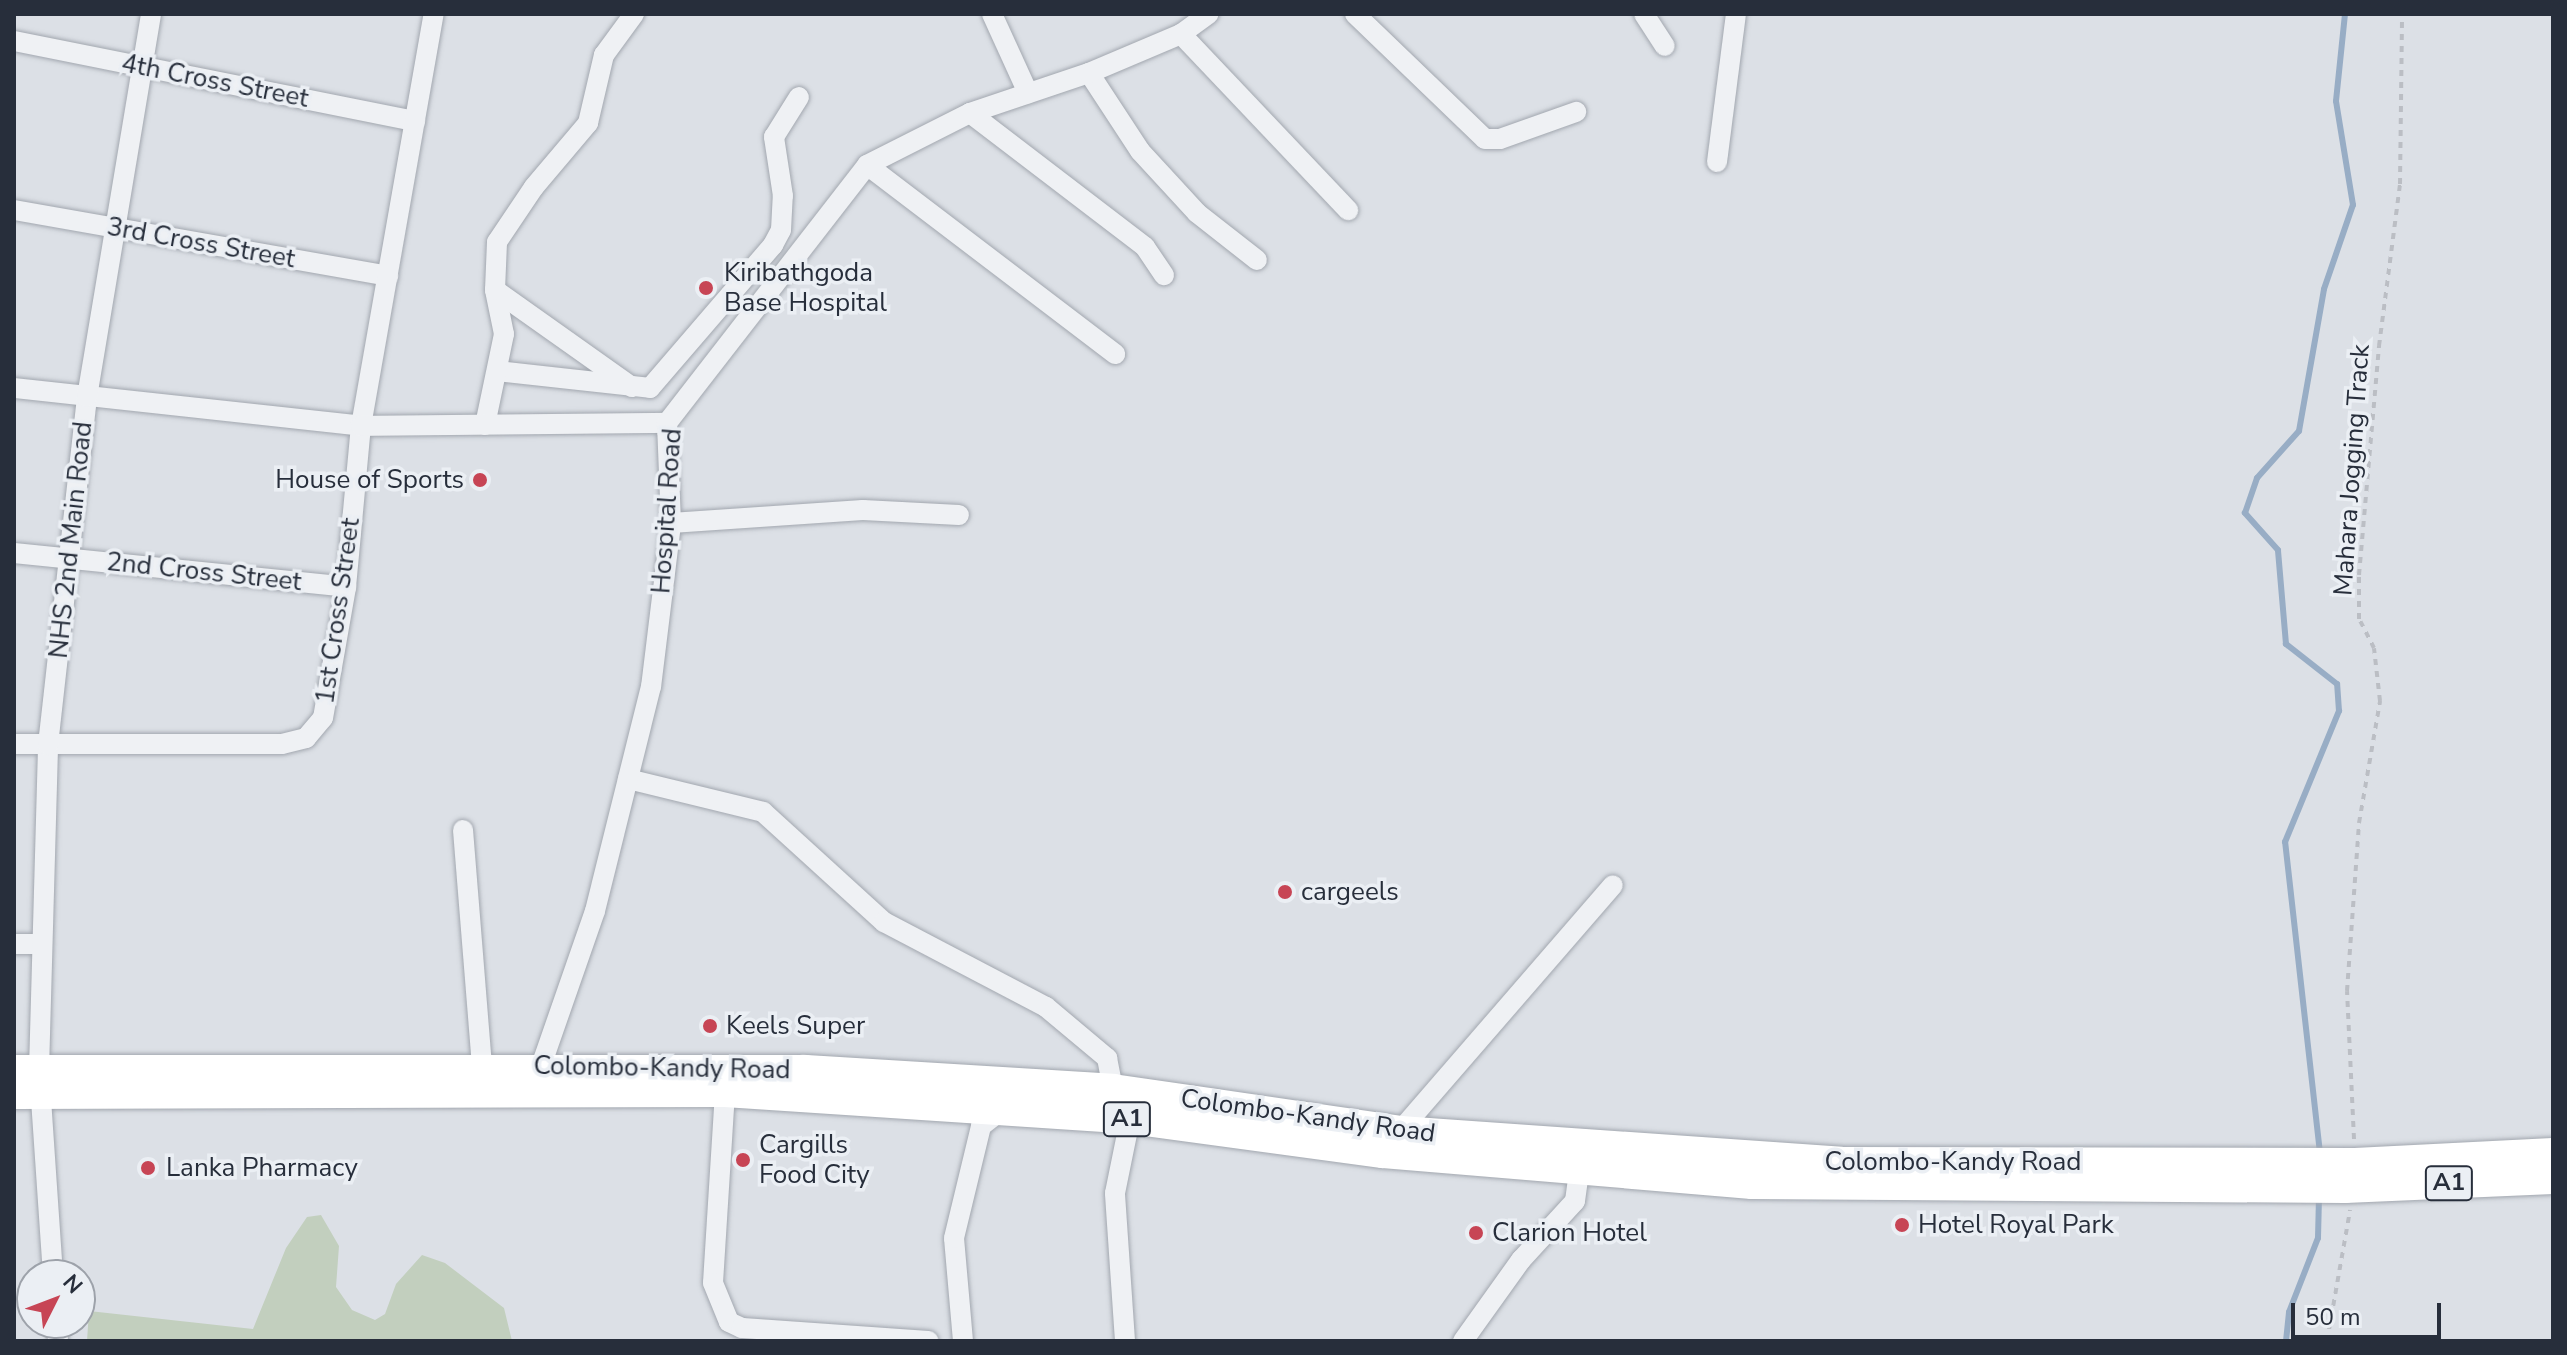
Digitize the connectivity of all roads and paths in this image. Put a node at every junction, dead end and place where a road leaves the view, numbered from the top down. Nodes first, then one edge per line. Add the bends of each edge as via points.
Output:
1 (151, 14) edge
2 (434, 14) edge
3 (634, 14) edge
4 (992, 14) edge
5 (1209, 14) edge
6 (1355, 14) edge
7 (1644, 14) edge
8 (1736, 14) edge
9 (2402, 14) edge
10 (1181, 34) junction
11 (14, 41) edge
12 (1665, 46) dead end
13 (141, 67) junction
14 (1089, 73) junction
15 (1028, 93) junction
16 (799, 97) dead end
17 (1576, 112) dead end
18 (970, 113) junction
19 (415, 121) junction
20 (1717, 162) dead end
21 (867, 165) junction
22 (14, 210) edge
23 (1348, 210) dead end
24 (114, 227) junction
25 (1257, 260) dead end
26 (1164, 275) dead end
27 (388, 276) junction
28 (495, 290) junction
29 (1115, 354) dead end
30 (497, 371) junction
31 (14, 388) edge
32 (634, 389) junction
33 (87, 397) junction
34 (667, 423) junction
35 (485, 425) junction
36 (361, 426) junction
37 (959, 515) dead end
38 (671, 523) junction
39 (14, 553) edge
40 (70, 558) junction
41 (346, 587) junction
42 (14, 744) edge
43 (48, 745) junction
44 (628, 779) junction
45 (463, 830) dead end
46 (1613, 885) dead end
47 (14, 944) edge
48 (40, 944) junction
49 (482, 1067) junction
50 (541, 1078) junction
51 (27, 1082) edge
52 (1113, 1089) junction
53 (725, 1092) junction
54 (1006, 1096) junction
55 (1130, 1119) junction
56 (1400, 1131) junction
57 (2553, 1153) edge
58 (1580, 1159) junction
59 (2350, 1175) junction
60 (2553, 1179) edge
61 (51, 1259) edge
62 (929, 1341) edge
63 (963, 1341) edge
64 (1125, 1341) edge
65 (1463, 1341) edge
66 (2327, 1341) edge

1 - 13 street, NHS 2nd Main Road
2 - 19 street, 1st Cross Street
3 - 28 street via 604,55 588,123 534,187 497,242
4 - 15 street
5 - 10 street, Hospital Road
6 - 17 street via 1485,139 1500,139
7 - 12 street
8 - 20 street
9 - 59 path, Mahara Jogging Track via 2400,184 2359,575 2359,619 2374,648 2380,701 2359,823 2347,991
10 - 14 street, Hospital Road
10 - 23 street
11 - 13 street, 4th Cross Street
13 - 19 street, 4th Cross Street
13 - 24 street, NHS 2nd Main Road
14 - 15 street, Hospital Road
14 - 25 street via 1140,151 1197,213
15 - 18 street, Hospital Road
16 - 32 street via 774,137 783,196 781,230 773,245 660,379 650,388
18 - 21 street, Hospital Road
18 - 26 street via 1145,247
19 - 27 street, 1st Cross Street
21 - 29 street
21 - 34 street, Hospital Road
22 - 24 street, 3rd Cross Street
24 - 27 street, 3rd Cross Street
24 - 33 street, NHS 2nd Main Road
27 - 36 street, 1st Cross Street
28 - 30 street via 504,334
28 - 32 street
30 - 32 street
30 - 35 street
31 - 33 street
33 - 36 street
33 - 40 street, NHS 2nd Main Road
34 - 35 street
34 - 38 street, Hospital Road
35 - 36 street
36 - 41 street, 1st Cross Street
37 - 38 street via 863,510
38 - 44 street, Hospital Road via 651,687
39 - 40 street, 2nd Cross Street
40 - 41 street, 2nd Cross Street
40 - 43 street, NHS 2nd Main Road
41 - 43 street, 1st Cross Street via 323,718 306,738 282,744
42 - 43 street, 1st Cross Street
43 - 48 street, NHS 2nd Main Road
44 - 50 street, Hospital Road via 595,911
44 - 52 street via 763,812 884,922 1046,1007 1107,1058
45 - 49 street
46 - 56 street
47 - 48 street
48 - 51 street, NHS 2nd Main Road
49 - 50 highway, Colombo-Kandy Road / A1
49 - 51 highway, Colombo-Kandy Road / A1
50 - 51 highway, Colombo-Kandy Road / A1
50 - 53 highway, Colombo-Kandy Road / A1
50 - 54 highway, Colombo-Kandy Road / A1 via 805,1070
51 - 61 street, NHS 2nd Main Road
52 - 54 highway, Colombo-Kandy Road / A1
52 - 56 highway, Colombo-Kandy Road / A1
53 - 54 highway, Colombo-Kandy Road / A1
53 - 62 street via 713,1283 729,1322 742,1328
54 - 55 highway, Colombo-Kandy Road / A1
54 - 63 street via 981,1126 954,1238
55 - 58 highway, Colombo-Kandy Road / A1 via 1383,1153
55 - 64 street via 1115,1193
56 - 58 highway, Colombo-Kandy Road / A1
57 - 59 highway, Colombo-Kandy Road / A1
58 - 59 highway, Colombo-Kandy Road / A1
58 - 65 street via 1575,1201 1521,1260
59 - 60 highway, Colombo-Kandy Road / A1
59 - 66 path, Mahara Jogging Track

